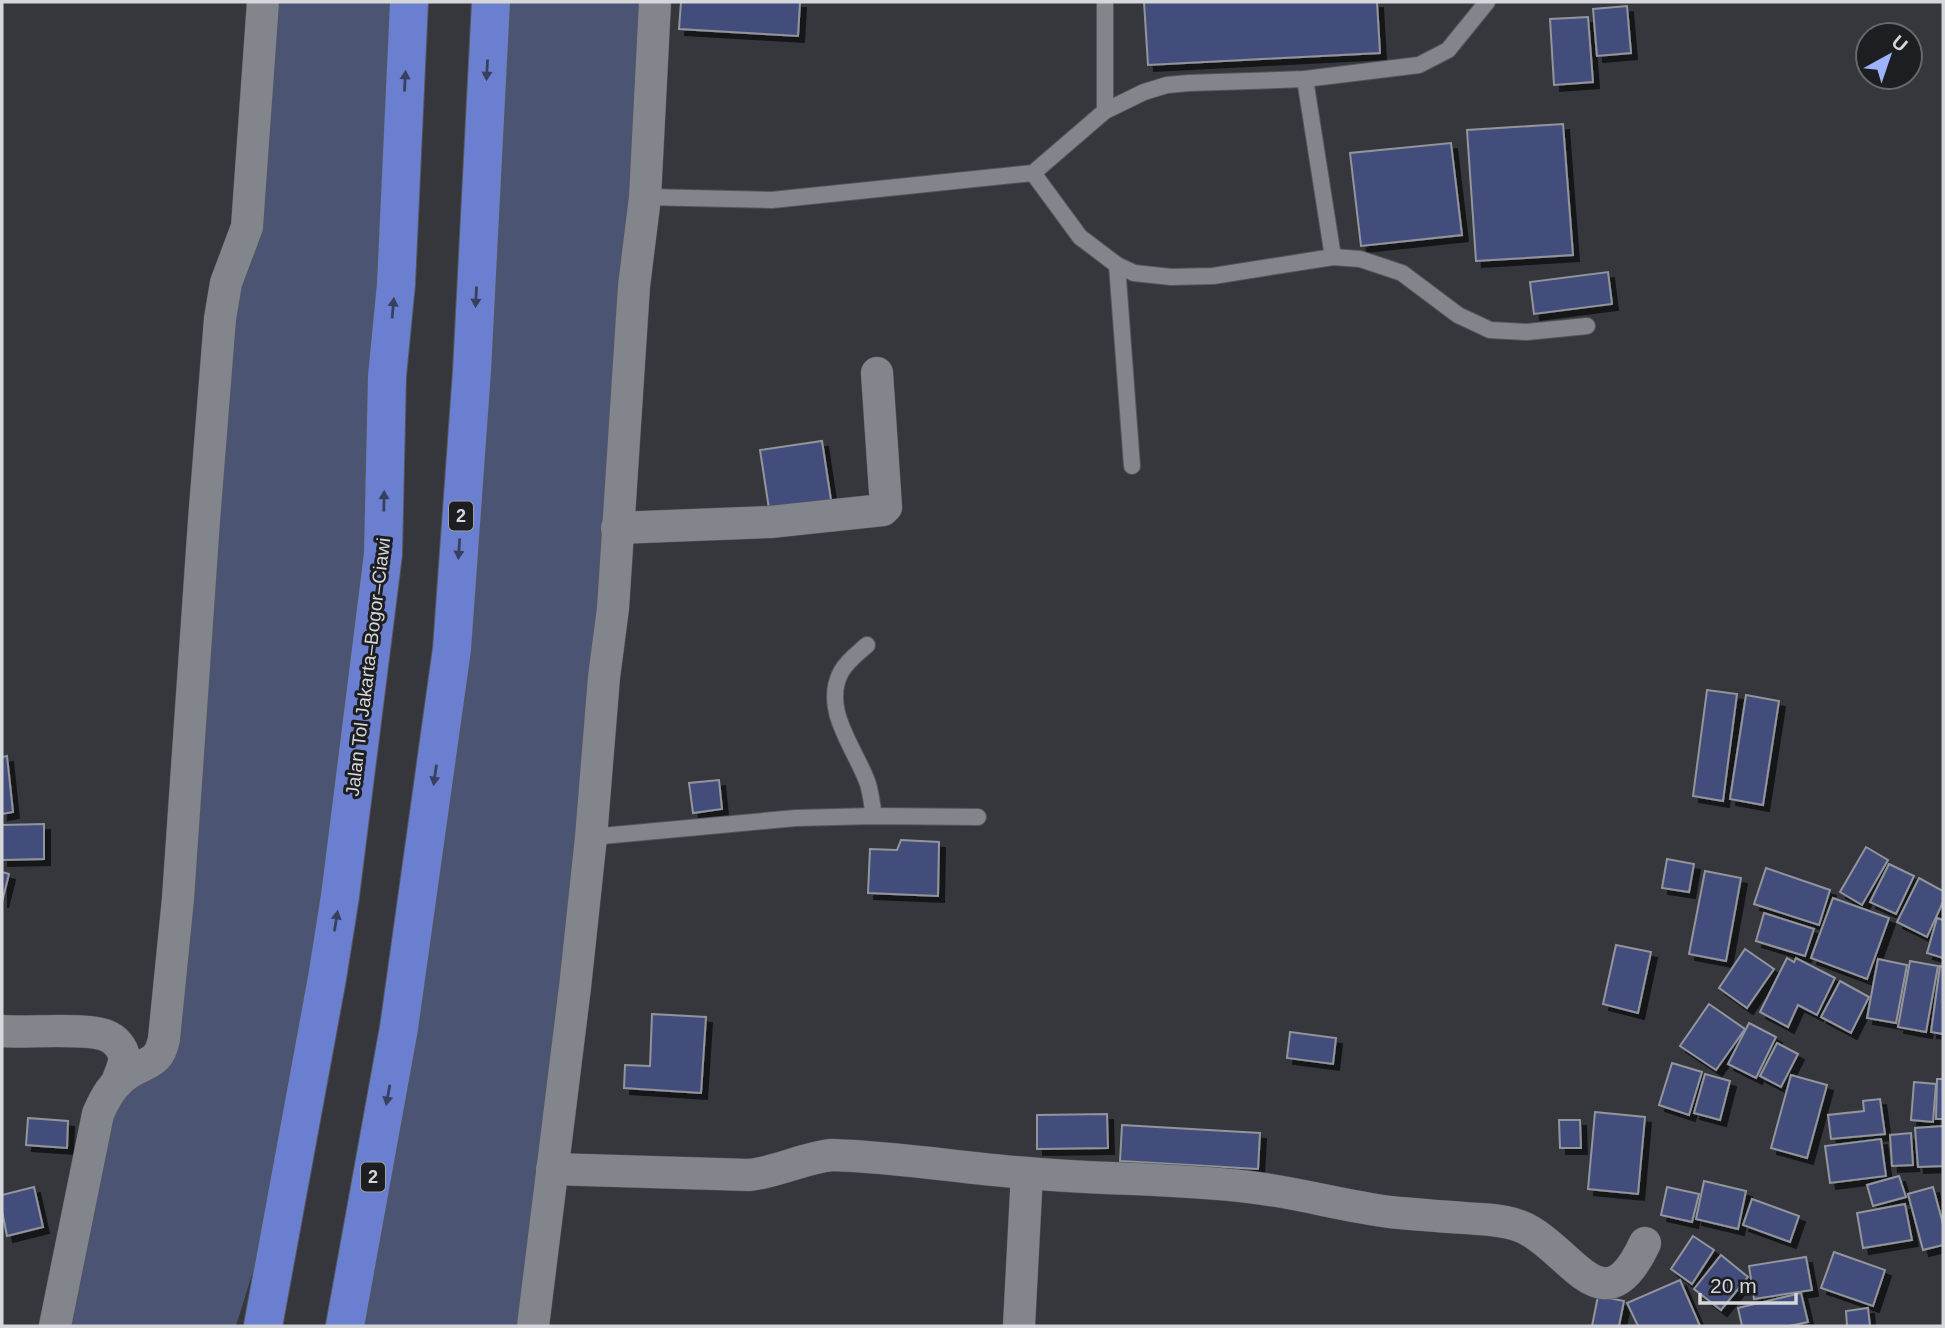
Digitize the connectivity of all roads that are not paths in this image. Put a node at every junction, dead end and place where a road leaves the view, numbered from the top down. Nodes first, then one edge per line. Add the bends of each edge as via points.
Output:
1 (263, 2) edge
2 (409, 2) edge
3 (491, 2) edge
4 (655, 2) edge
5 (1105, 2) edge
6 (1487, 2) edge
7 (1305, 79) junction
8 (1105, 111) junction
9 (1033, 173) junction
10 (645, 197) junction
11 (1333, 257) junction
12 (1117, 265) junction
13 (1587, 326) dead end
14 (877, 373) dead end
15 (1132, 466) dead end
16 (617, 528) junction
17 (867, 645) dead end
18 (874, 816) junction
19 (978, 817) dead end
20 (591, 837) junction
21 (327, 978) junction
22 (2, 1031) edge
23 (117, 1083) junction
24 (552, 1169) junction
25 (1027, 1173) junction
26 (1645, 1243) dead end
27 (55, 1326) edge
28 (238, 1326) edge
29 (263, 1326) edge
30 (345, 1326) edge
31 (533, 1326) edge
32 (1019, 1326) edge

1 - 23 street via 247,227 226,283 220,319 164,1039 159,1056
21 -> 2 highway, Jalan Tol Jakarta–Bogor–Ciawi via 383,554 387,376 396,284
3 -> 30 highway, 2 via 452,649 399,1028
4 - 10 street
5 - 8 lane
6 - 7 lane via 1448,50 1429,61
7 - 8 lane via 1167,85
7 - 11 lane
8 - 9 lane
9 - 10 lane via 772,200
9 - 12 lane via 1080,237
10 - 16 street
11 - 12 lane via 1245,272 1171,277 1134,273
11 - 13 lane via 1360,259 1402,273 1458,315 1490,330 1528,332
12 - 15 lane
14 - 16 street via 883,510 770,522
16 - 20 street
17 - 18 lane via 841,671 835,706 869,786
18 - 19 lane
18 - 20 lane via 757,821
20 - 24 street
21 - 28 highway via 268,1223
21 - 29 highway, Jalan Tol Jakarta–Bogor–Ciawi
22 - 23 street via 107,1035 124,1053
23 - 27 street via 105,1097 92,1136
24 - 25 street via 749,1175 832,1155
24 - 31 street
25 - 26 street via 1253,1187 1389,1212 1499,1220 1531,1231 1578,1273 1606,1283 1629,1273
25 - 32 street

